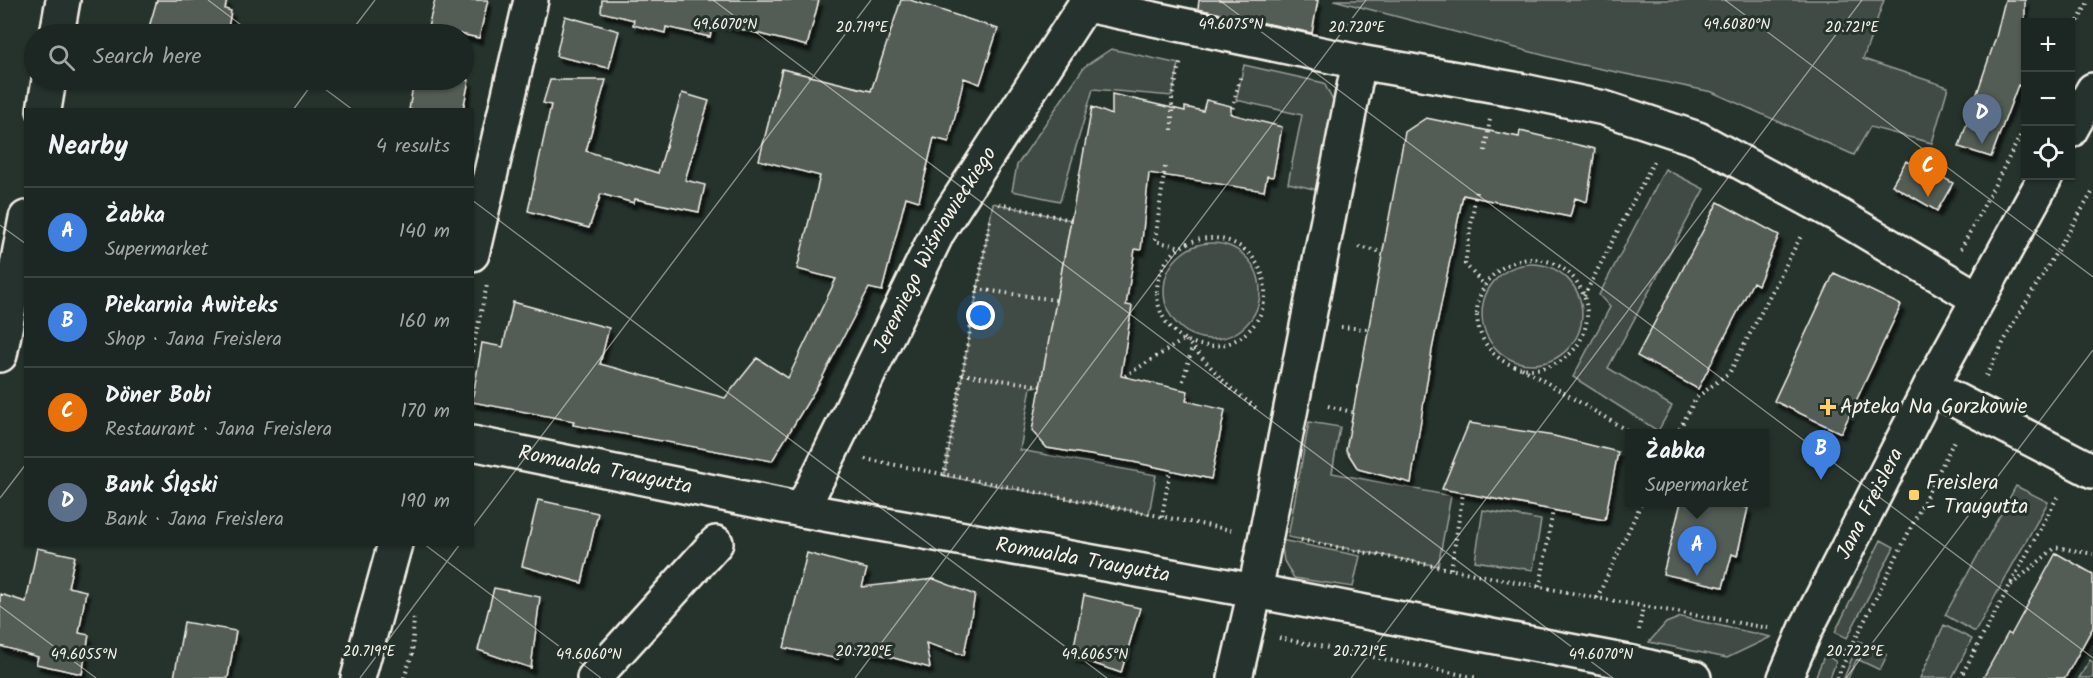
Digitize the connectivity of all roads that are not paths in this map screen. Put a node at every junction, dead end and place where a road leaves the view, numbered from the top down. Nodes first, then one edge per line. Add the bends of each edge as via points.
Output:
1 (63, 0) edge
2 (531, 0) edge
3 (1087, 2) edge
4 (59, 24) edge
5 (1359, 62) junction
6 (47, 90) edge
7 (2093, 90) edge
8 (44, 108) edge
9 (2073, 126) edge
10 (2044, 180) edge
11 (24, 231) edge
12 (474, 245) edge
13 (1977, 298) junction
14 (7, 346) edge
15 (1930, 387) junction
16 (474, 443) edge
17 (2093, 471) edge
18 (802, 510) junction
19 (716, 543) dead end
20 (394, 546) edge
21 (1255, 591) junction
22 (358, 678) edge
23 (594, 678) edge
24 (1235, 678) edge
25 (1694, 678) edge
26 (1785, 678) edge

1 - 4 street
2 - 12 street
3 - 5 street
3 - 18 street, Jeremiego Wiśniowieckiego via 939,232
5 - 13 street via 1604,108 1698,139 1838,215
5 - 21 street
6 - 8 street
7 - 9 street
10 - 13 street, Jana Freislera
11 - 14 street
13 - 15 street, Jana Freislera
15 - 17 street
15 - 26 street, Jana Freislera via 1806,629
16 - 18 street, Romualda Traugutta
18 - 21 street, Romualda Traugutta
19 - 23 street
20 - 22 street
21 - 24 street
21 - 25 street, Romualda Traugutta via 1634,663

